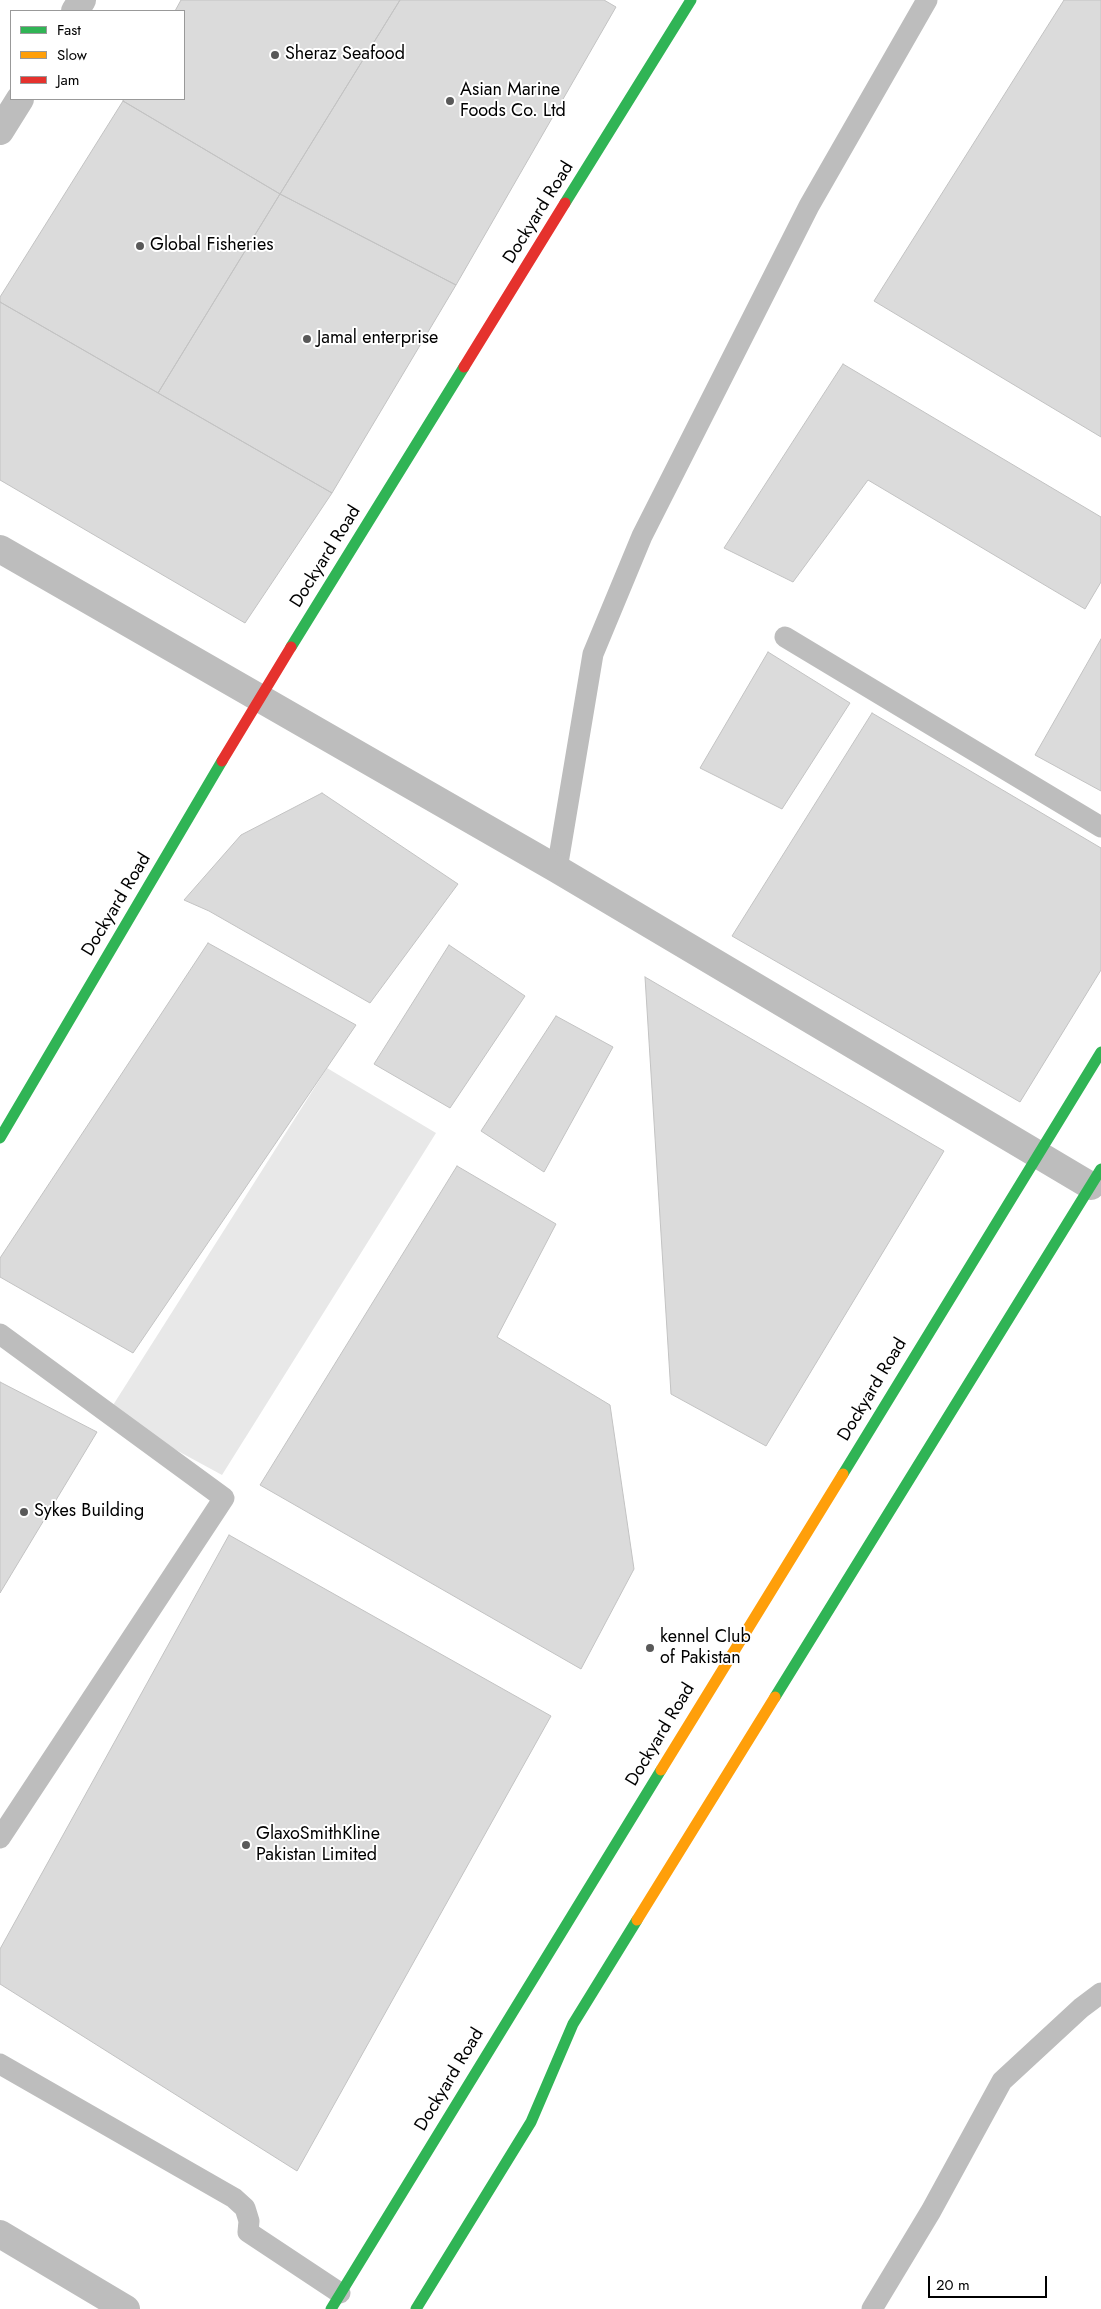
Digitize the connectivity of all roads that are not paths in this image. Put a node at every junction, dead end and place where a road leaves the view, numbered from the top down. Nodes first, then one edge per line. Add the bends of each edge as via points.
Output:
1 (691, 0) edge
2 (927, 0) edge
3 (19, 100) edge
4 (0, 131) edge
5 (0, 549) edge
6 (785, 637) dead end
7 (260, 697) junction
8 (1101, 827) edge
9 (557, 869) junction
10 (1101, 1052) edge
11 (0, 1138) edge
12 (1037, 1154) junction
13 (1096, 1177) edge
14 (0, 1334) edge
15 (0, 1838) edge
16 (1101, 1993) edge
17 (0, 2064) edge
18 (0, 2234) edge
19 (335, 2301) edge
20 (126, 2309) edge
21 (416, 2309) edge
22 (872, 2309) edge

1 - 7 street, Dockyard Road
2 - 9 lane via 810,206 642,536 593,654
3 - 4 street
5 - 7 street
6 - 8 lane
7 - 9 street
7 - 11 street, Dockyard Road
9 - 12 street
10 - 12 street, Dockyard Road
12 - 13 street
12 - 19 street, Dockyard Road
13 - 21 street via 573,2024 532,2122
14 - 15 lane via 224,1498
16 - 22 lane via 1002,2081 931,2211
17 - 19 lane via 234,2198 245,2208 248,2232
18 - 20 street

